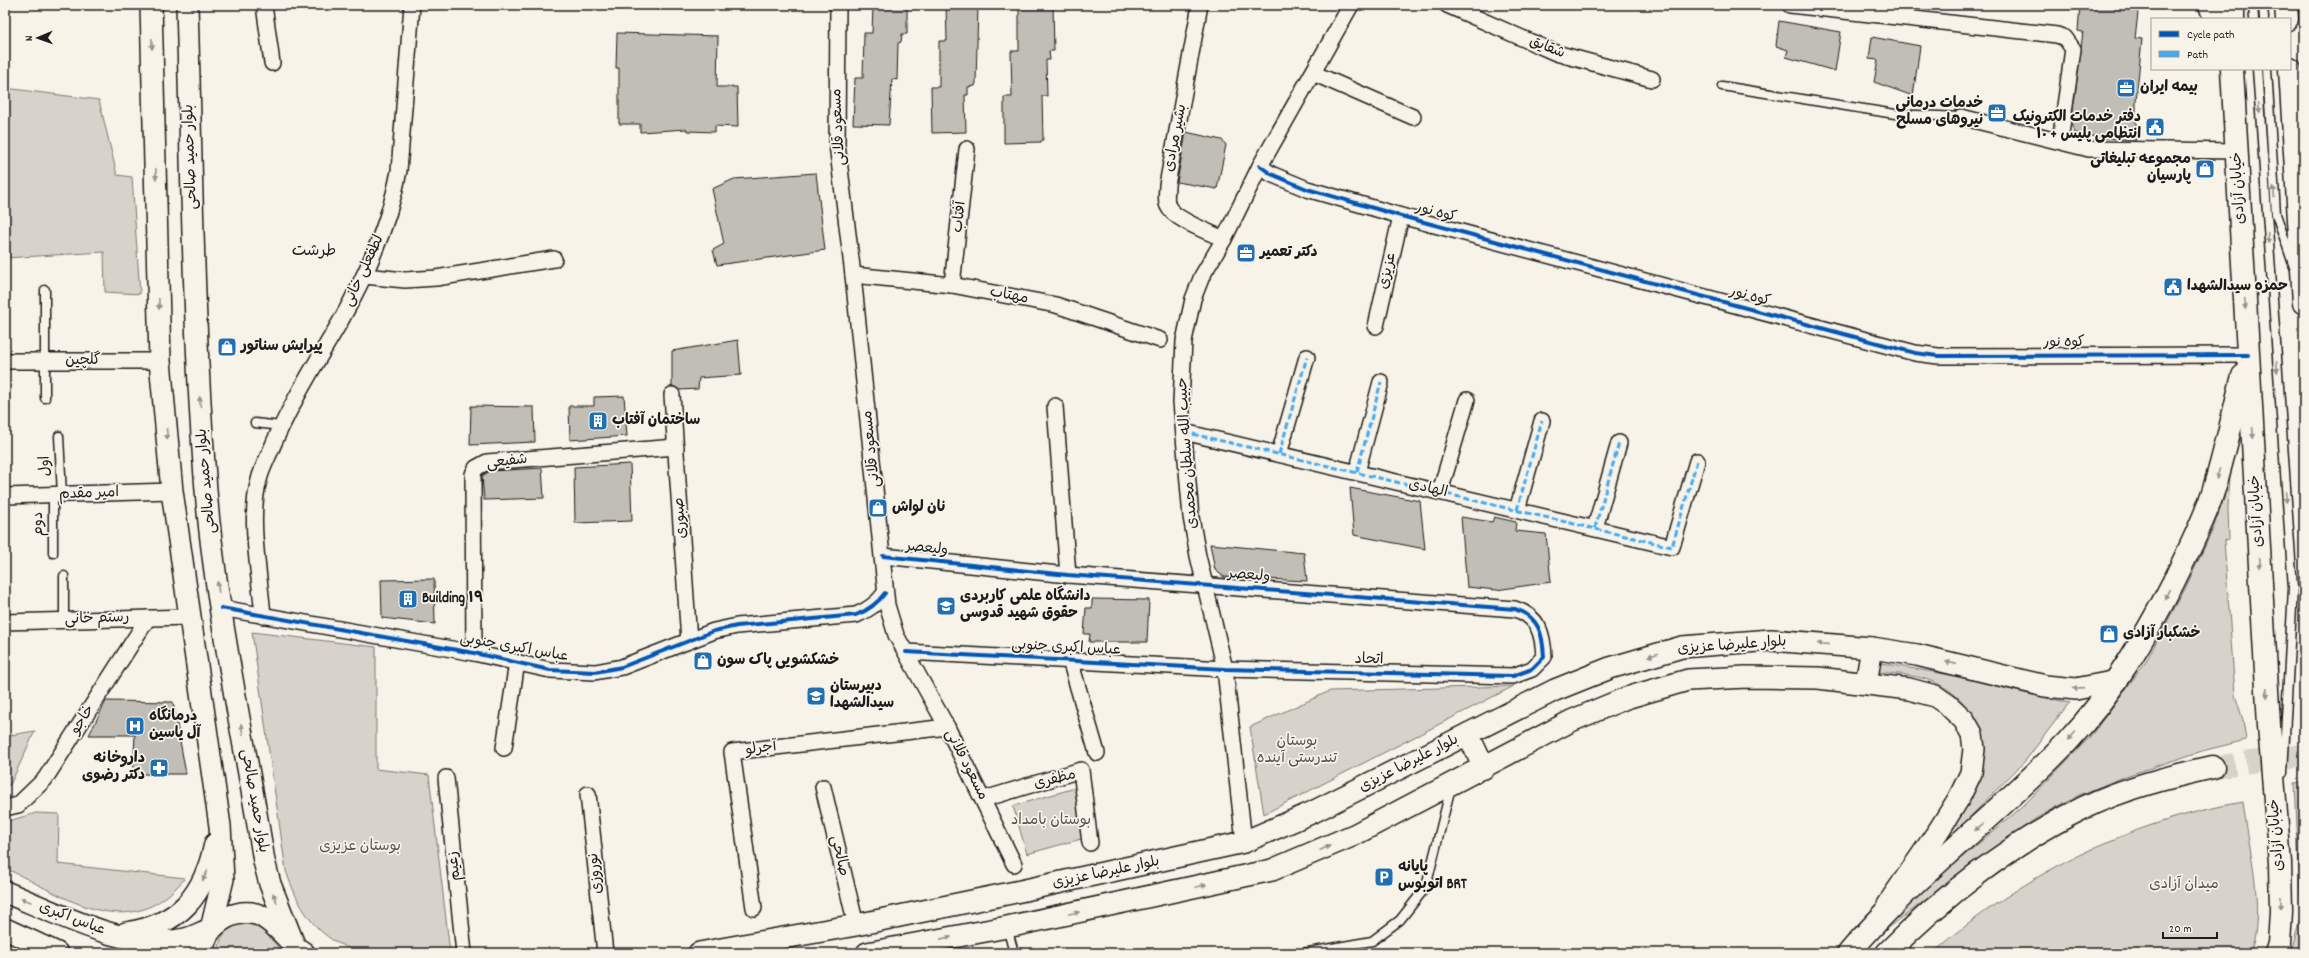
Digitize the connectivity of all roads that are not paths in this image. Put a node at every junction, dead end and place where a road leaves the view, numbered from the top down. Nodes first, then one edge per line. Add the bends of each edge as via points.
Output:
1 (151, 5) edge
2 (187, 5) edge
3 (264, 5) edge
4 (412, 5) edge
5 (838, 5) edge
6 (1200, 5) edge
7 (1351, 5) edge
8 (1447, 5) edge
9 (1790, 5) edge
10 (2210, 5) edge
11 (2233, 5) edge
12 (2253, 5) edge
13 (2263, 5) edge
14 (2286, 5) edge
15 (2215, 18) edge
16 (2233, 18) edge
17 (2254, 18) edge
18 (2264, 18) edge
19 (2287, 18) edge
20 (272, 63) dead end
21 (2232, 70) edge
22 (2257, 70) edge
23 (2267, 70) edge
24 (2290, 70) edge
25 (1313, 73) junction
26 (1652, 78) dead end
27 (1722, 86) dead end
28 (1961, 116) joint
29 (1413, 117) dead end
30 (2060, 142) junction
31 (967, 149) dead end
32 (2237, 151) junction
33 (1260, 166) junction
34 (2301, 196) edge
35 (1401, 216) junction
36 (1224, 239) junction
37 (2302, 246) edge
38 (554, 259) dead end
39 (853, 274) junction
40 (364, 276) junction
41 (952, 285) junction
42 (45, 290) dead end
43 (2304, 296) edge
44 (2304, 303) edge
45 (1376, 326) dead end
46 (1160, 340) dead end
47 (2248, 355) junction
48 (1307, 357) dead end
49 (45, 361) junction
50 (160, 361) junction
51 (5, 362) edge
52 (1381, 382) dead end
53 (672, 395) dead end
54 (45, 398) dead end
55 (1467, 400) dead end
56 (1055, 406) dead end
57 (1542, 420) dead end
58 (255, 423) dead end
59 (281, 426) junction
60 (1184, 432) junction
61 (59, 436) dead end
62 (1619, 443) dead end
63 (676, 447) junction
64 (1279, 454) junction
65 (1697, 461) dead end
66 (1356, 472) junction
67 (172, 491) junction
68 (1440, 492) junction
69 (57, 495) junction
70 (5, 496) edge
71 (1517, 510) junction
72 (1595, 528) junction
73 (53, 553) dead end
74 (883, 556) junction
75 (1068, 575) junction
76 (64, 576) dead end
77 (1204, 584) junction
78 (885, 593) junction
79 (221, 608) junction
80 (263, 616) junction
81 (189, 617) junction
82 (148, 618) junction
83 (64, 620) junction
84 (5, 622) edge
85 (689, 641) junction
86 (1872, 648) junction
87 (906, 652) junction
88 (474, 653) junction
89 (1070, 660) junction
90 (518, 662) junction
91 (1225, 669) junction
92 (1513, 676) joint
93 (2117, 681) junction
94 (1866, 683) junction
95 (947, 727) junction
96 (1468, 734) junction
97 (504, 748) dead end
98 (1097, 753) dead end
99 (2213, 767) tunnel mouth
100 (1484, 768) junction
101 (446, 778) dead end
102 (1452, 784) junction
103 (823, 787) dead end
104 (588, 794) dead end
105 (984, 799) junction
106 (5, 808) edge
107 (220, 826) junction
108 (1244, 842) junction
109 (1090, 843) dead end
110 (1014, 864) dead end
111 (2280, 864) junction
112 (1250, 876) junction
113 (5, 892) edge
114 (754, 908) dead end
115 (1878, 918) junction
116 (856, 924) junction
117 (1007, 927) junction
118 (5, 929) edge
119 (211, 929) junction
120 (114, 935) junction
121 (300, 951) edge
122 (57, 953) edge
123 (203, 953) edge
124 (464, 953) edge
125 (605, 953) edge
126 (699, 953) edge
127 (867, 953) edge
128 (1014, 953) edge
129 (1302, 953) edge
130 (1849, 953) edge
131 (1887, 953) edge
132 (2276, 953) edge

1 -> 50 main road
79 -> 2 main road, بلوار حمید صالحی via 207,504 197,362
3 - 20 street
4 - 40 street, لطفعلی خانی via 395,195 378,246
5 - 39 street, مسعود قلانی via 836,126
6 - 36 street, بشیر مرادی via 1167,185 1167,206 1183,220
7 - 25 street, حبیب الله سلطان محمدی
8 - 26 street, شقایق via 1556,53
9 - 30 street via 2057,35 2065,38 2073,49
10 - 15 main road
11 - 16 main road
12 - 17 lane
13 - 18 lane
14 - 19 main road
21 - 32 main road, خیابان آزادی
22 -> 111 lane via 2293,588 2284,725
43 -> 23 lane via 2276,214
24 - 34 main road
25 - 29 street
25 - 33 street, حبیب الله سلطان محمدی
27 - 28 lane via 1895,114
28 - 30 street
30 - 32 street via 2089,149
31 - 41 street, آفتاب
32 -> 47 main road, خیابان آزادی
33 - 35 street, کوه نور via 1271,174 1307,189
33 - 36 street, حبیب الله سلطان محمدی
34 - 37 main road
35 - 45 street, عزیزی
35 - 47 street, کوه نور via 1915,353 1938,356
36 - 60 street, حبیب الله سلطان محمدی via 1202,276 1193,299 1184,341 1181,402
37 - 43 main road
38 - 40 street via 436,278 405,280
39 - 41 street, مهتاب
39 - 74 street, مسعود قلانی
40 - 59 street, لطفعلی خانی via 340,322 302,383
41 - 46 street, مهتاب via 1056,305
42 - 49 lane
43 - 44 main road
47 -> 93 main road via 2210,501 2148,630
47 -> 111 main road, خیابان آزادی via 2269,725
48 - 64 street
49 - 50 street, گلچین
49 - 51 street, گلچین
49 - 54 lane
50 -> 67 main road
52 - 66 street
53 - 63 street, صبوری
55 - 68 street
56 - 75 street
57 - 71 street
58 - 59 lane
59 - 80 street, لطفعلی خانی via 259,480 255,518
60 - 64 street, الهادی
60 - 77 street, حبیب الله سلطان محمدی via 1191,517
61 - 69 lane, اول
62 - 72 street
63 - 85 street, صبوری
63 - 88 street, شفیعی via 487,462 476,468 473,474
64 - 66 street, الهادی
65 - 72 street, الهادی via 1672,547
66 - 68 street, الهادی
67 - 69 street, امیر مقدم
67 - 81 main road
68 - 71 street, الهادی
69 - 70 street, امیر مقدم
69 - 73 lane, دوم
71 - 72 street, الهادی
74 - 75 street, ولیعصر
74 - 78 street, مسعود قلانی
75 - 77 street, ولیعصر
76 - 83 lane
77 - 91 street, حبیب الله سلطان محمدی
77 - 92 street, ولیعصر via 1515,609 1526,613 1541,629 1544,657 1532,669
78 - 85 street, عباس اکبری جنوبی via 880,601 856,615 737,626 714,630
78 - 87 street, مسعود قلانی via 892,626
79 - 80 street, عباس اکبری جنوبی
121 -> 79 main road, بلوار حمید صالحی via 270,884 264,861
80 - 88 street, عباس اکبری جنوبی
81 - 82 street, رستم خانی
81 - 107 main road
82 - 83 street, رستم خانی
82 - 106 street, خاجو via 45,779 18,805
83 - 84 street, رستم خانی
85 - 90 street, عباس اکبری جنوبی via 622,667 595,672 550,670
93 -> 86 main road, بلوار علیرضا عزیزی via 2076,689 2045,686 1917,655
86 - 94 main road
86 -> 96 main road, بلوار علیرضا عزیزی via 1771,640 1682,647 1580,679
87 - 89 street, عباس اکبری جنوبی
87 - 95 street, مسعود قلانی
88 - 90 street, عباس اکبری جنوبی
89 - 91 street, عباس اکبری جنوبی
89 - 98 street
90 - 97 street
91 - 92 street, اتحاد
91 - 108 street, حبیب الله سلطان محمدی
93 -> 115 main road via 2069,740
94 - 100 main road, بلوار علیرضا عزیزی via 1784,677 1688,680 1626,698 1571,721
94 - 115 main road, بلوار علیرضا عزیزی via 1934,696 1964,720 1972,734 1974,749 1971,773 1959,798
95 - 105 street, مسعود قلانی
95 - 114 street, آجرلو via 732,752
96 - 100 main road
96 - 108 main road, بلوار علیرضا عزیزی via 1313,812
99 - 131 main road via 2125,791 2084,808 2045,829 2007,853 1938,906
100 - 102 main road, بلوار علیرضا عزیزی
101 - 124 street, زعیم
112 -> 102 main road, بلوار علیرضا عزیزی via 1294,862 1335,844
102 - 129 lane via 1426,887 1400,920 1372,941
103 - 116 street, صالحی
104 - 125 street, نوروزی
105 - 109 street, مظفری via 1081,770
105 - 110 street, مسعود قلانی
107 - 119 main road via 223,879
107 -> 120 main road via 211,865 194,898 184,909 158,926
108 - 112 main road
108 - 116 main road, بلوار علیرضا عزیزی
111 -> 132 main road, خیابان آزادی via 2281,911
117 -> 112 main road, بلوار علیرضا عزیزی
120 -> 113 main road, عباس اکبری
115 - 130 main road
116 - 126 main road, بلوار علیرضا عزیزی
127 -> 117 main road, بلوار علیرضا عزیزی
117 - 128 lane
118 - 122 main road
119 - 120 main road, عباس اکبری via 185,939 161,942 137,941
119 - 121 main road via 224,918 240,913 256,914 272,922
119 - 123 main road via 203,946

